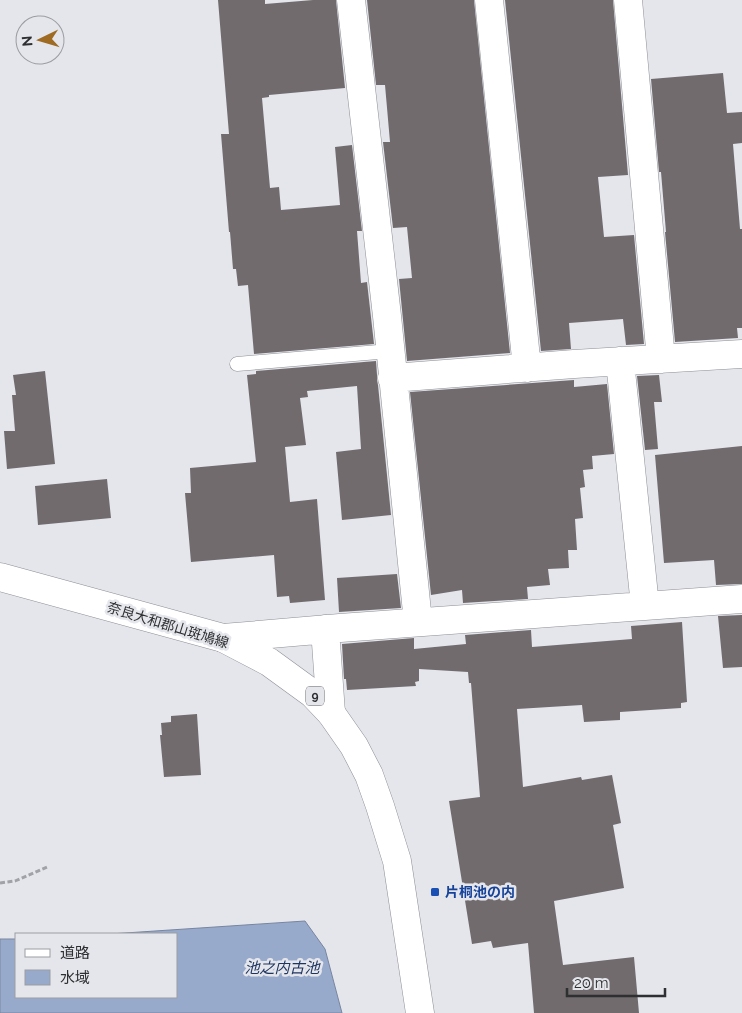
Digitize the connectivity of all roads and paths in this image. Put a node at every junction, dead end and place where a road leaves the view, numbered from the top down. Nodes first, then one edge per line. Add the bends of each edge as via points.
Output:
1 (351, 0) edge
2 (489, 0) edge
3 (628, 0) edge
4 (390, 351) junction
5 (742, 354) edge
6 (661, 359) junction
7 (620, 361) junction
8 (237, 364) dead end
9 (527, 368) junction
10 (392, 378) junction
11 (0, 576) edge
12 (742, 599) edge
13 (644, 606) junction
14 (418, 622) junction
15 (325, 629) junction
16 (222, 638) junction
17 (331, 713) junction
18 (47, 867) dead end
19 (0, 882) edge
20 (420, 1013) edge

1 - 4 street
2 - 9 street
3 - 6 street
4 - 8 lane
4 - 10 street
5 - 6 street
6 - 7 street
7 - 9 street
7 - 13 street
9 - 10 street
10 - 14 street
11 - 16 street, 奈良大和郡山斑鳩線 / 9
12 - 13 street
13 - 14 street
14 - 15 street
15 - 16 street
15 - 17 street
16 - 17 street, 奈良大和郡山斑鳩線 / 9 via 270,662 314,694
17 - 20 street, 奈良大和郡山斑鳩線 / 9 via 369,775 397,861
18 - 19 path via 15,881

